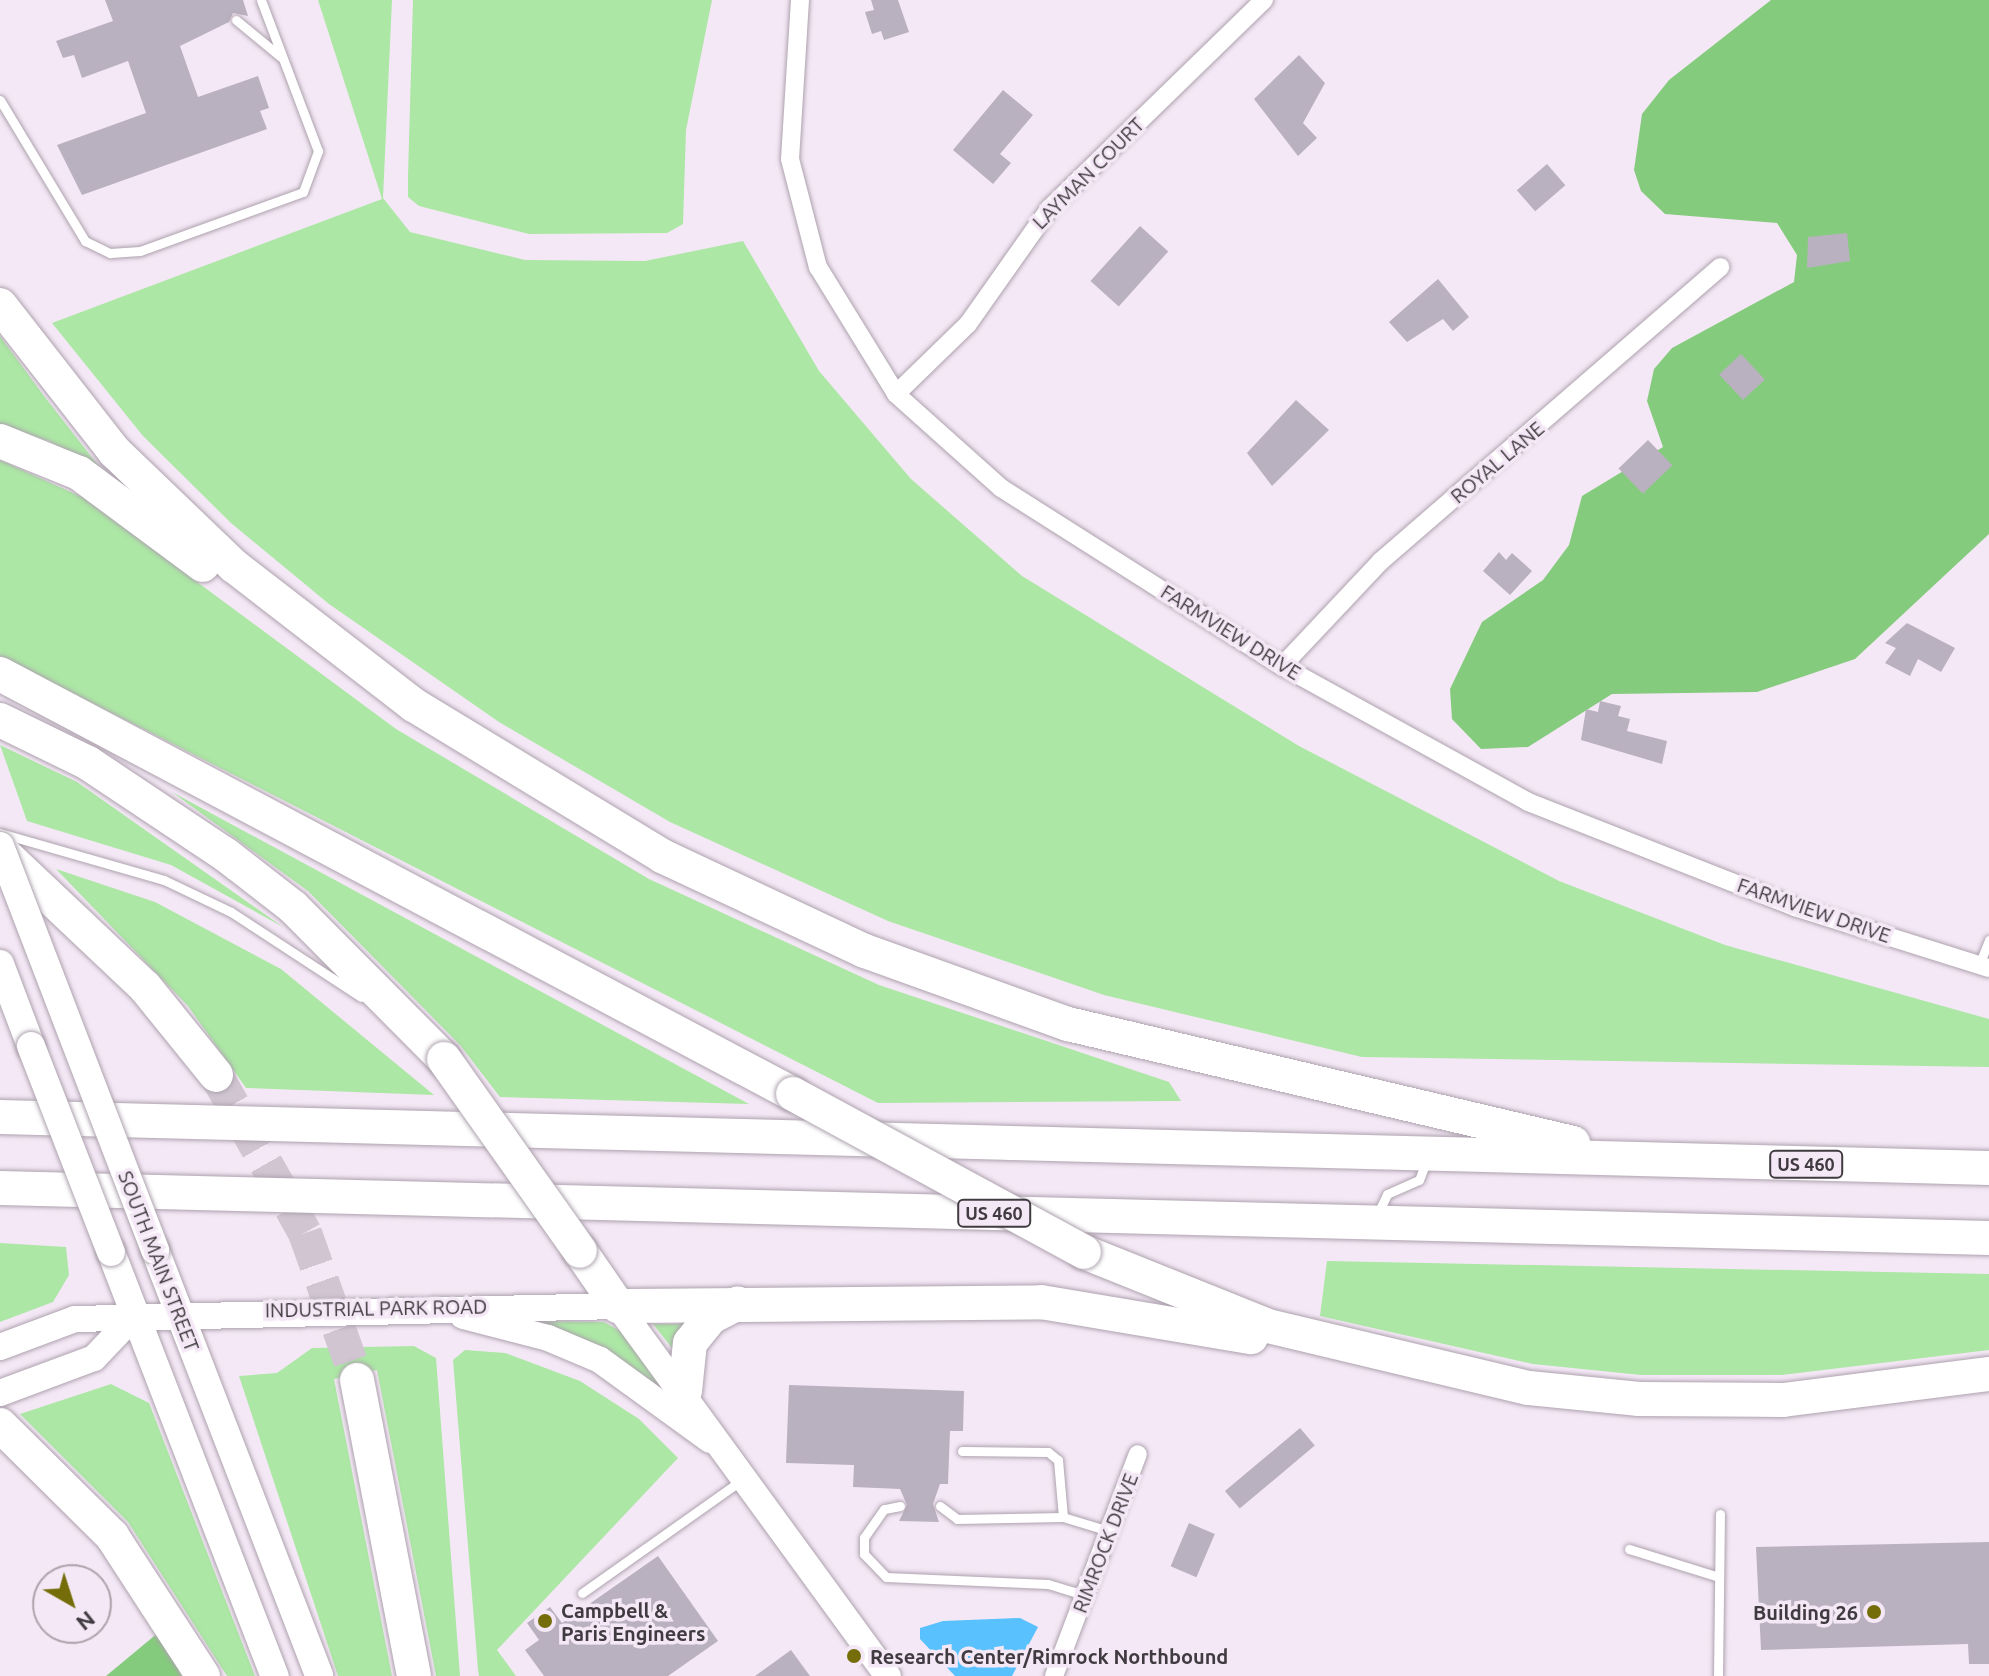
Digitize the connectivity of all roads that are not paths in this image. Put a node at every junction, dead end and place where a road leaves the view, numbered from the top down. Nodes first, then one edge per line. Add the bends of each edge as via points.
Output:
1 (261, 0) edge
2 (800, 0) edge
3 (1264, 0) edge
4 (236, 20) dead end
5 (281, 57) junction
6 (0, 100) edge
7 (1720, 267) dead end
8 (0, 305) edge
9 (896, 394) junction
10 (0, 441) edge
11 (310, 628) junction
12 (1282, 666) junction
13 (0, 674) edge
14 (0, 720) edge
15 (0, 833) edge
16 (0, 848) edge
17 (1989, 940) edge
18 (0, 964) edge
19 (1984, 966) edge
20 (444, 1059) junction
21 (216, 1075) tunnel mouth
22 (0, 1117) edge
23 (1429, 1155) junction
24 (1622, 1160) junction
25 (1989, 1168) edge
26 (0, 1188) edge
27 (1375, 1223) junction
28 (1989, 1238) edge
29 (739, 1303) junction
30 (416, 1306) junction
31 (618, 1306) junction
32 (179, 1312) junction
33 (135, 1315) junction
34 (0, 1347) edge
35 (1370, 1355) junction
36 (1989, 1374) edge
37 (357, 1380) tunnel mouth
38 (8, 1390) edge
39 (685, 1391) junction
40 (0, 1425) edge
41 (962, 1451) dead end
42 (1138, 1454) dead end
43 (731, 1455) junction
44 (746, 1477) junction
45 (900, 1506) dead end
46 (940, 1506) dead end
47 (1720, 1514) dead end
48 (1063, 1517) junction
49 (1109, 1531) junction
50 (1629, 1549) dead end
51 (1719, 1577) junction
52 (582, 1593) dead end
53 (1085, 1595) junction
54 (203, 1676) edge
55 (275, 1676) edge
56 (319, 1676) edge
57 (414, 1676) edge
58 (888, 1676) edge
59 (1054, 1676) edge
60 (1718, 1676) edge

1 - 5 lane
2 - 9 street, FARMVIEW DRIVE via 790,159 818,267
3 - 9 street, LAYMAN COURT via 1049,209 962,331
4 - 5 lane
5 - 6 lane via 318,151 303,192 140,251 110,253 85,241
7 - 12 street, ROYAL LANE via 1381,561
8 - 11 highway via 58,385 160,500
9 - 12 street, FARMVIEW DRIVE via 1001,488
10 - 11 highway via 79,473 268,614
11 - 24 highway via 438,721 595,819 889,960 1158,1050
12 - 19 street, FARMVIEW DRIVE via 1528,802 1795,907
13 - 35 highway, bridge via 1084,1252 1251,1320
14 - 20 highway via 88,763 226,855 293,907
15 - 20 lane via 43,840 164,880 231,912
16 - 21 highway via 145,987
16 - 32 main road, SOUTH MAIN STREET, bridge
17 - 19 lane
18 - 33 main road, SOUTH MAIN STREET, bridge
20 - 31 highway, bridge
22 - 23 highway, US 460
23 - 24 highway, US 460
23 - 27 lane via 1419,1180 1380,1202
24 - 25 highway, US 460
26 - 27 highway, US 460
27 - 28 highway, US 460
29 - 31 highway
29 - 35 highway via 1041,1302
29 - 39 highway via 711,1317 690,1343
30 - 31 main road, INDUSTRIAL PARK ROAD
30 - 32 main road, INDUSTRIAL PARK ROAD
30 - 43 main road via 578,1349
31 - 39 main road
32 - 33 main road, INDUSTRIAL PARK ROAD
32 - 56 main road, SOUTH MAIN STREET
33 - 34 main road, INDUSTRIAL PARK ROAD via 75,1319
33 - 38 main road via 94,1358
33 - 55 main road, SOUTH MAIN STREET
35 - 36 highway via 1529,1388 1671,1401 1828,1397
37 - 57 highway
39 - 43 main road
40 - 54 highway via 112,1536
41 - 48 lane via 1048,1452 1058,1460
42 - 49 street, RIMROCK DRIVE
43 - 44 main road
44 - 52 lane
44 - 58 main road
45 - 53 lane via 884,1509 864,1538 864,1554 886,1577 1048,1584
46 - 48 lane via 957,1519
47 - 51 lane
48 - 49 lane
49 - 53 street, RIMROCK DRIVE
50 - 51 lane
51 - 60 lane
53 - 59 street, RIMROCK DRIVE

